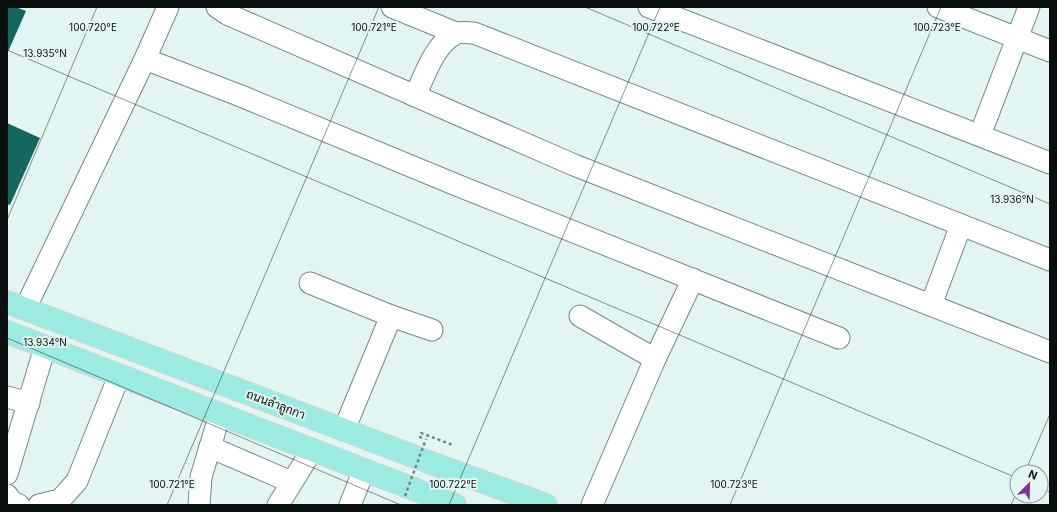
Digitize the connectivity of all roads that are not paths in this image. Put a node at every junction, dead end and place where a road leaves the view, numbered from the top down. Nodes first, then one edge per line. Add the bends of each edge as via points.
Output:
1 (168, 7) edge
2 (217, 7) edge
3 (392, 7) edge
4 (649, 7) edge
5 (938, 7) edge
6 (1029, 7) edge
7 (456, 33) junction
8 (1017, 38) junction
9 (1050, 51) edge
10 (145, 59) junction
11 (415, 96) junction
12 (980, 135) junction
13 (1050, 163) edge
14 (961, 225) junction
15 (1050, 260) edge
16 (693, 279) junction
17 (310, 283) dead end
18 (16, 305) edge
19 (931, 305) junction
20 (391, 316) junction
21 (580, 316) dead end
22 (432, 330) dead end
23 (7, 332) edge
24 (839, 338) dead end
25 (45, 347) junction
26 (1050, 352) edge
27 (655, 359) junction
28 (119, 376) junction
29 (7, 397) edge
30 (220, 414) junction
31 (20, 418) edge
32 (344, 430) junction
33 (210, 447) junction
34 (312, 450) junction
35 (364, 470) junction
36 (7, 474) edge
37 (291, 482) junction
38 (7, 495) edge
39 (450, 504) edge
40 (20, 505) edge
41 (39, 505) edge
42 (199, 505) edge
43 (278, 505) edge
44 (350, 505) edge
45 (546, 505) edge
46 (592, 505) edge

1 - 10 street
2 - 11 street via 227,14
3 - 7 street
4 - 12 street
5 - 8 street
6 - 8 street
7 - 11 street via 438,50
7 - 14 street via 474,33
8 - 9 street
8 - 12 street
10 - 16 street
10 - 18 street
11 - 19 street via 574,166
12 - 13 street
14 - 15 street
14 - 19 street
16 - 24 street
16 - 27 street
17 - 20 street
18 - 32 main road, ถนนลำลูกกา
19 - 26 street
20 - 22 street
20 - 32 street
21 - 27 street
23 - 25 main road
25 - 28 main road
25 - 31 street
27 - 46 street
28 - 30 main road
28 - 41 street via 77,481 60,500
29 - 31 street
30 - 33 street
30 - 34 main road
31 - 36 street
32 - 45 main road, ถนนลำลูกกา
33 - 37 street
33 - 42 street via 201,477
34 - 35 main road
34 - 37 street
35 - 39 main road
35 - 44 street
37 - 43 street
38 - 40 street via 11,501

